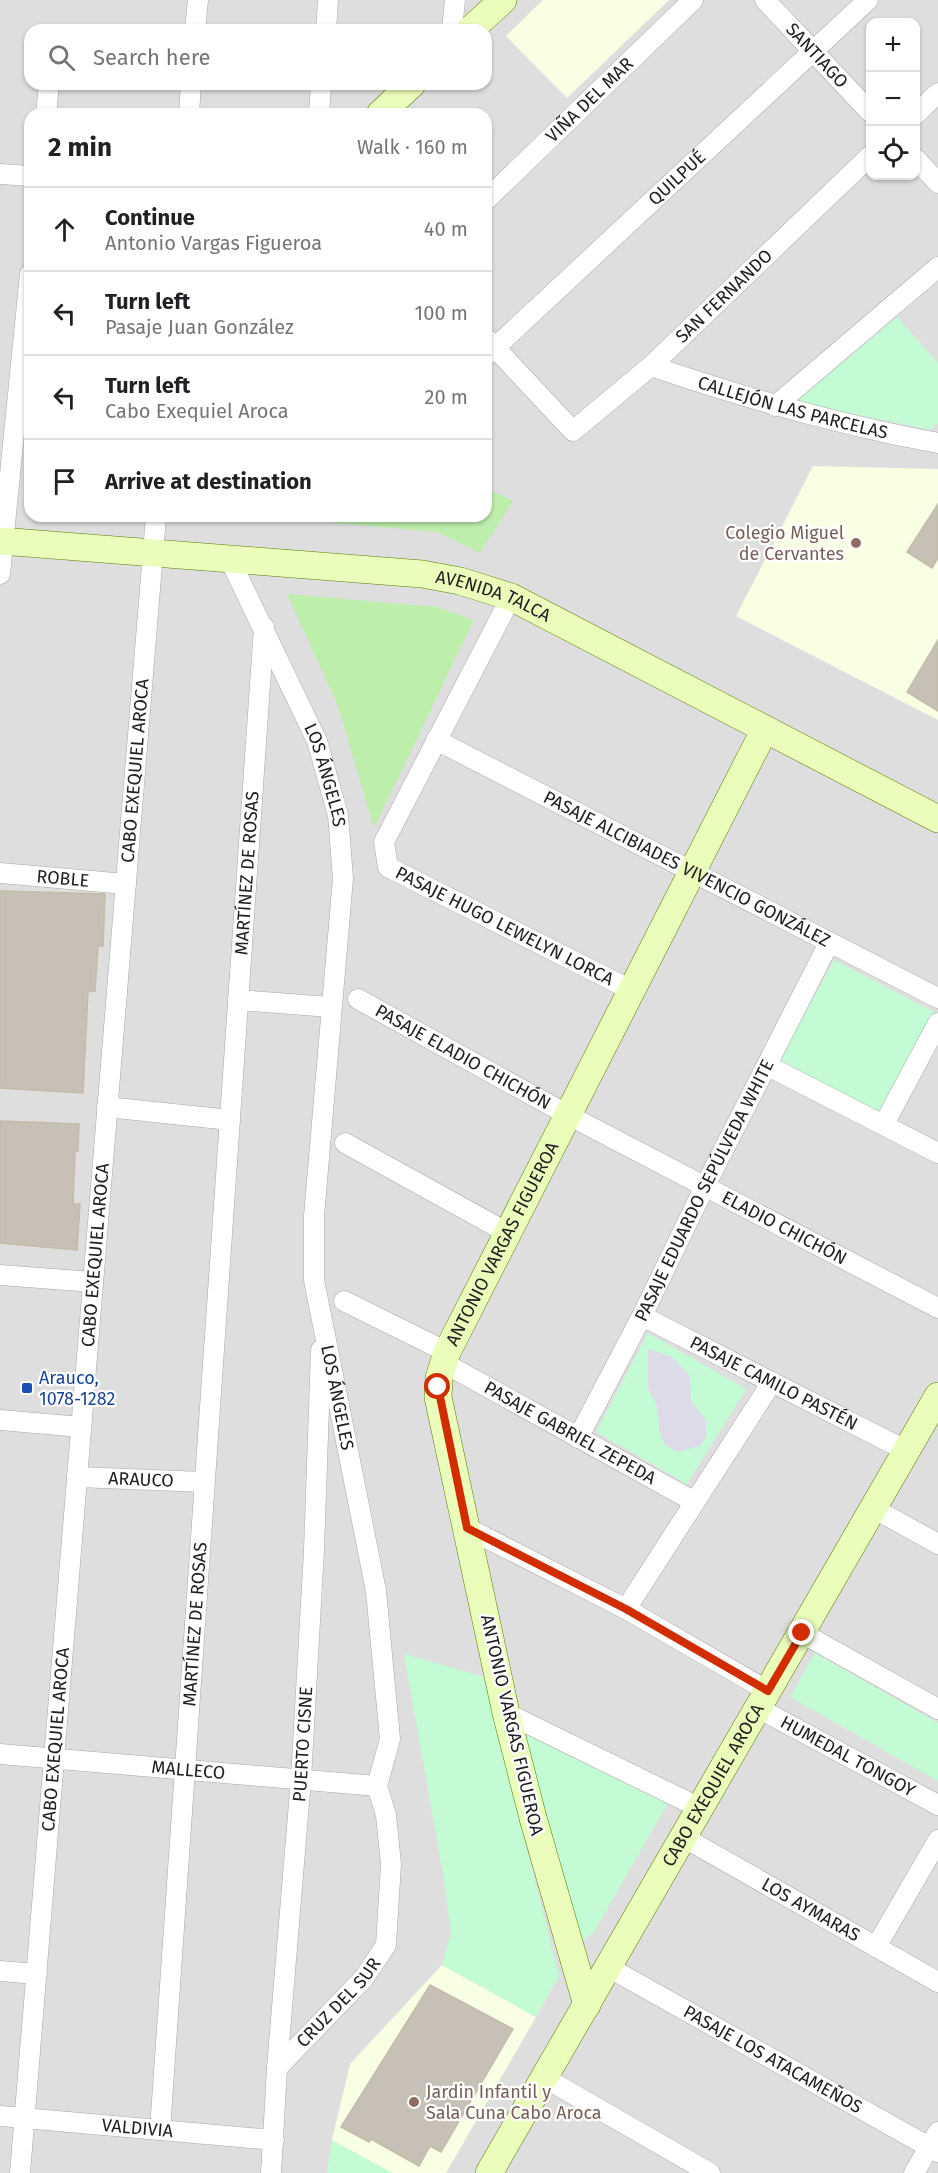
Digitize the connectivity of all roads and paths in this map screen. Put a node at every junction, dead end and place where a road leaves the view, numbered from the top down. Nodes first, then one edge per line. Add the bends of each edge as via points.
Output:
1 (198, 0) edge
2 (328, 0) edge
3 (455, 0) edge
4 (503, 0) edge
5 (693, 0) edge
6 (765, 0) edge
7 (868, 0) edge
8 (196, 24) edge
9 (326, 24) edge
10 (453, 24) edge
11 (477, 24) edge
12 (813, 51) junction
13 (48, 90) edge
14 (191, 90) edge
15 (321, 90) edge
16 (406, 90) edge
17 (938, 93) edge
18 (47, 108) edge
19 (189, 108) edge
20 (319, 108) edge
21 (386, 108) edge
22 (866, 108) edge
23 (920, 109) edge
24 (866, 160) edge
25 (920, 164) edge
26 (0, 174) edge
27 (24, 176) edge
28 (938, 183) edge
29 (492, 194) edge
30 (938, 267) edge
31 (24, 308) edge
32 (492, 345) edge
33 (492, 351) edge
34 (651, 366) junction
35 (9, 394) edge
36 (775, 406) junction
37 (938, 443) edge
38 (156, 522) edge
39 (2, 541) edge
40 (153, 554) junction
41 (230, 560) junction
42 (0, 574) edge
43 (511, 597) junction
44 (264, 627) junction
45 (765, 729) junction
46 (436, 740) junction
47 (938, 819) edge
48 (692, 872) junction
49 (0, 873) edge
50 (126, 884) junction
51 (829, 942) junction
52 (632, 990) junction
53 (358, 999) dead end
54 (938, 999) edge
55 (238, 1000) junction
56 (331, 1006) junction
57 (938, 1023) edge
58 (768, 1066) junction
59 (108, 1107) junction
60 (568, 1115) junction
61 (230, 1120) junction
62 (884, 1124) junction
63 (345, 1143) dead end
64 (938, 1153) edge
65 (705, 1186) junction
66 (508, 1233) junction
67 (0, 1275) edge
68 (93, 1282) junction
69 (344, 1300) dead end
70 (938, 1308) edge
71 (322, 1314) junction
72 (642, 1316) junction
73 (445, 1358) junction
74 (772, 1382) junction
75 (938, 1396) edge
76 (0, 1420) edge
77 (81, 1427) junction
78 (578, 1438) junction
79 (907, 1451) junction
80 (77, 1477) junction
81 (204, 1482) junction
82 (695, 1502) junction
83 (873, 1508) junction
84 (467, 1528) junction
85 (938, 1544) edge
86 (626, 1609) junction
87 (802, 1633) junction
88 (763, 1700) junction
89 (938, 1709) edge
90 (506, 1713) junction
91 (0, 1754) edge
92 (54, 1759) junction
93 (185, 1770) junction
94 (300, 1779) junction
95 (377, 1786) junction
96 (938, 1805) edge
97 (700, 1808) junction
98 (683, 1837) junction
99 (938, 1840) edge
100 (876, 1947) junction
101 (609, 1967) junction
102 (0, 1971) edge
103 (37, 1974) junction
104 (938, 1982) edge
105 (587, 2005) junction
106 (277, 2068) junction
107 (544, 2078) junction
108 (0, 2116) edge
109 (25, 2118) junction
110 (160, 2130) junction
111 (274, 2140) junction
112 (935, 2143) edge
113 (20, 2173) edge
114 (271, 2173) edge
115 (489, 2173) edge
116 (711, 2173) edge
117 (914, 2173) edge

1 - 8 street
2 - 9 street
3 - 10 street
4 - 11 street
5 - 29 street, VIÑA DEL MAR
6 - 12 street, SANTIAGO
7 - 12 street, QUILPUÉ
12 - 22 street, SANTIAGO
12 - 32 street, QUILPUÉ
13 - 18 street
14 - 19 street
15 - 20 street
16 - 21 street
17 - 23 street
24 - 34 street, SAN FERNANDO
25 - 28 street
26 - 27 street
30 - 36 street
31 - 35 street
33 - 34 street, SAN FERNANDO via 573,432
34 - 36 street, CALLEJÓN LAS PARCELAS
35 - 39 street
36 - 37 street, CALLEJÓN LAS PARCELAS
38 - 40 street, CABO EXEQUIEL AROCA
39 - 40 street, AVENIDA TALCA
39 - 42 street
40 - 41 street, AVENIDA TALCA
40 - 50 street, CABO EXEQUIEL AROCA
41 - 43 street, AVENIDA TALCA via 422,574
41 - 44 street, LOS ÁNGELES
43 - 45 street, AVENIDA TALCA
43 - 46 street, PASAJE HUGO LEWELYN LORCA
44 - 55 street, MARTÍNEZ DE ROSAS
44 - 56 street, LOS ÁNGELES via 317,741 338,815 343,878
45 - 47 street, AVENIDA TALCA
45 - 48 street, ANTONIO VARGAS FIGUEROA
46 - 48 street, PASAJE ALCIBIADES VIVENCIO GONZÁLEZ
46 - 52 street, PASAJE HUGO LEWELYN LORCA via 384,842 388,867
48 - 51 street, PASAJE ALCIBIADES VIVENCIO GONZÁLEZ
48 - 52 street, ANTONIO VARGAS FIGUEROA
49 - 50 street, ROBLE
50 - 59 street, CABO EXEQUIEL AROCA
51 - 54 street, PASAJE ALCIBIADES VIVENCIO GONZÁLEZ
51 - 58 street, PASAJE EDUARDO SEPÚLVEDA WHITE
52 - 60 street, ANTONIO VARGAS FIGUEROA
53 - 60 street, PASAJE ELADIO CHICHÓN
55 - 56 street
55 - 61 street, MARTÍNEZ DE ROSAS
56 - 71 street, LOS ÁNGELES via 314,1216 314,1280
57 - 62 street
58 - 62 street
58 - 65 street, PASAJE EDUARDO SEPÚLVEDA WHITE
59 - 61 street
59 - 68 street, CABO EXEQUIEL AROCA
60 - 65 street, ELADIO CHICHÓN
60 - 66 street, ANTONIO VARGAS FIGUEROA
61 - 81 street, MARTÍNEZ DE ROSAS
62 - 64 street
63 - 66 street
65 - 70 street, ELADIO CHICHÓN
65 - 72 street, PASAJE EDUARDO SEPÚLVEDA WHITE
66 - 73 street, ANTONIO VARGAS FIGUEROA
67 - 68 street
68 - 77 street, CABO EXEQUIEL AROCA
69 - 73 street, PASAJE GABRIEL ZEPEDA
71 - 94 street, PUERTO CISNE via 314,1550
71 - 95 street, LOS ÁNGELES via 376,1591 390,1739
72 - 74 street, PASAJE CAMILO PASTÉN
72 - 78 street, PASAJE EDUARDO SEPÚLVEDA WHITE
73 - 78 street, PASAJE GABRIEL ZEPEDA
73 - 84 street, ANTONIO VARGAS FIGUEROA via 438,1397
74 - 79 street, PASAJE CAMILO PASTÉN
74 - 82 street
75 - 79 street, CABO EXEQUIEL AROCA
76 - 77 street
77 - 80 street, CABO EXEQUIEL AROCA
78 - 82 street, PASAJE GABRIEL ZEPEDA
79 - 83 street, CABO EXEQUIEL AROCA
80 - 81 street, ARAUCO
80 - 92 street, CABO EXEQUIEL AROCA
81 - 93 street, MARTÍNEZ DE ROSAS
82 - 86 street
83 - 85 street
83 - 87 street, CABO EXEQUIEL AROCA
84 - 86 street, HUMEDAL TONGOY
84 - 90 street, ANTONIO VARGAS FIGUEROA
86 - 88 street, HUMEDAL TONGOY
87 - 88 street, CABO EXEQUIEL AROCA
87 - 89 street
88 - 96 street, HUMEDAL TONGOY
88 - 97 street, CABO EXEQUIEL AROCA
90 - 97 street
90 - 105 street, ANTONIO VARGAS FIGUEROA
91 - 92 street, MALLECO
92 - 93 street, MALLECO
92 - 103 street, CABO EXEQUIEL AROCA
93 - 94 street, MALLECO
93 - 110 street, MARTÍNEZ DE ROSAS
94 - 95 street, MALLECO
94 - 106 street, PUERTO CISNE
95 - 106 street, CRUZ DEL SUR via 386,1815 391,1864 386,1945 363,1978
97 - 98 street, CABO EXEQUIEL AROCA
98 - 100 street, LOS AYMARAS
98 - 101 street, CABO EXEQUIEL AROCA
99 - 100 street
100 - 104 street, LOS AYMARAS
101 - 105 street, CABO EXEQUIEL AROCA
101 - 112 street, PASAJE LOS ATACAMEÑOS
102 - 103 street
103 - 109 street, CABO EXEQUIEL AROCA
105 - 107 street, CABO EXEQUIEL AROCA
106 - 111 street, PUERTO CISNE
107 - 115 street, CABO EXEQUIEL AROCA
107 - 116 street
108 - 109 street, VALDIVIA
109 - 110 street, VALDIVIA
109 - 113 street, CABO EXEQUIEL AROCA
110 - 111 street, VALDIVIA
111 - 114 street, PUERTO CISNE
112 - 117 street

